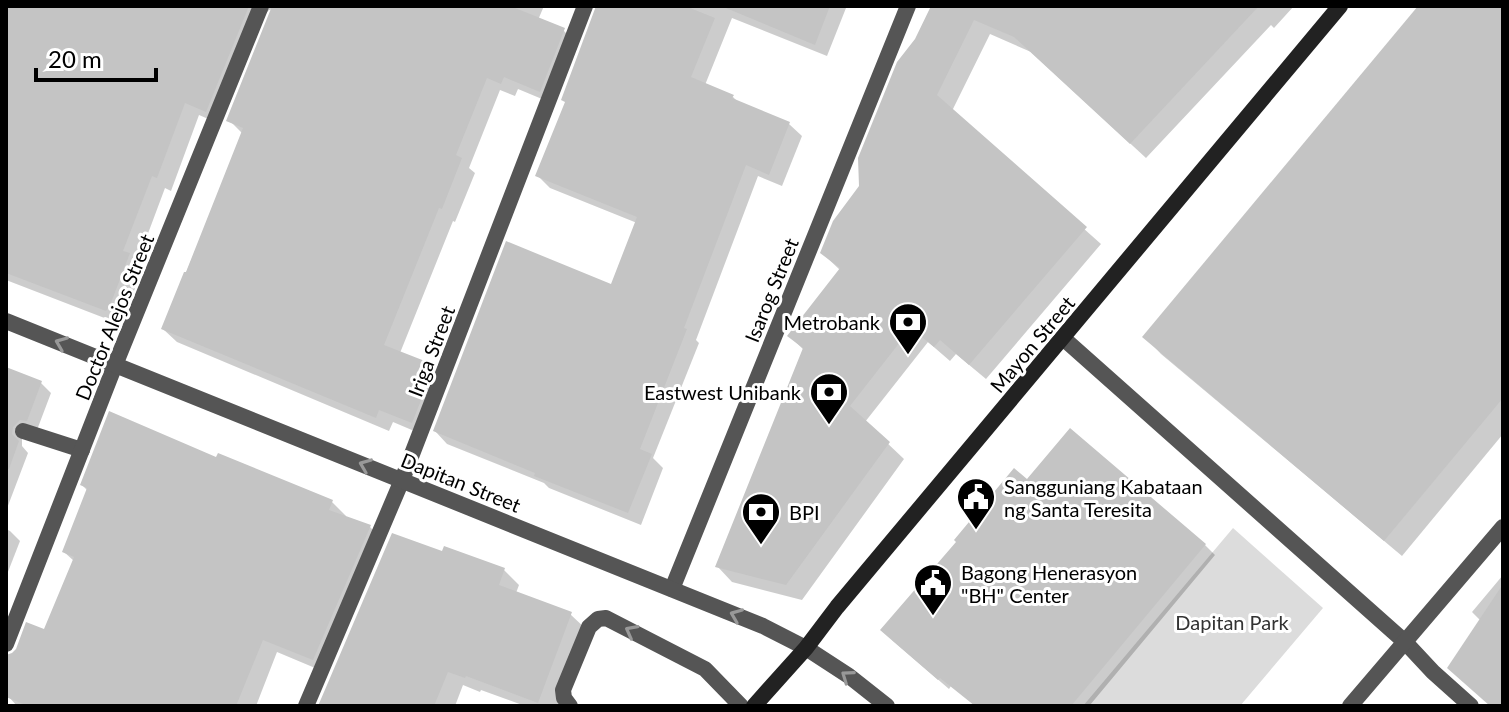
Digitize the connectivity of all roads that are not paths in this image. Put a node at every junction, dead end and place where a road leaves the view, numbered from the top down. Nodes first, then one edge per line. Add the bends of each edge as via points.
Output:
1 (261, 6) edge
2 (585, 6) edge
3 (908, 6) edge
4 (1340, 6) edge
5 (6, 321) edge
6 (1063, 338) junction
7 (115, 365) junction
8 (23, 431) dead end
9 (82, 450) junction
10 (402, 480) junction
11 (1503, 527) edge
12 (672, 589) junction
13 (1405, 642) junction
14 (6, 644) edge
15 (806, 648) junction
16 (306, 706) edge
17 (570, 706) edge
18 (741, 706) edge
19 (754, 706) edge
20 (887, 706) edge
21 (1350, 706) edge
22 (1471, 706) edge

1 - 7 street, Doctor Alejos Street
2 - 10 street, Iriga Street
3 - 12 street, Isarog Street
4 - 6 main road, Mayon Street
7 -> 5 street, Dapitan Street
6 - 13 street
6 - 15 main road, Mayon Street
7 - 9 street, Doctor Alejos Street
10 -> 7 street, Dapitan Street
8 - 9 street
9 - 14 street, Doctor Alejos Street
10 - 12 street, Dapitan Street
10 - 16 street, Iriga Street
11 - 13 street
15 -> 12 street, Dapitan Street
13 - 21 street
13 - 22 street
15 - 19 main road, Mayon Street
20 -> 15 street, Dapitan Street
18 -> 17 street via 705,669 606,618 589,627 563,690

